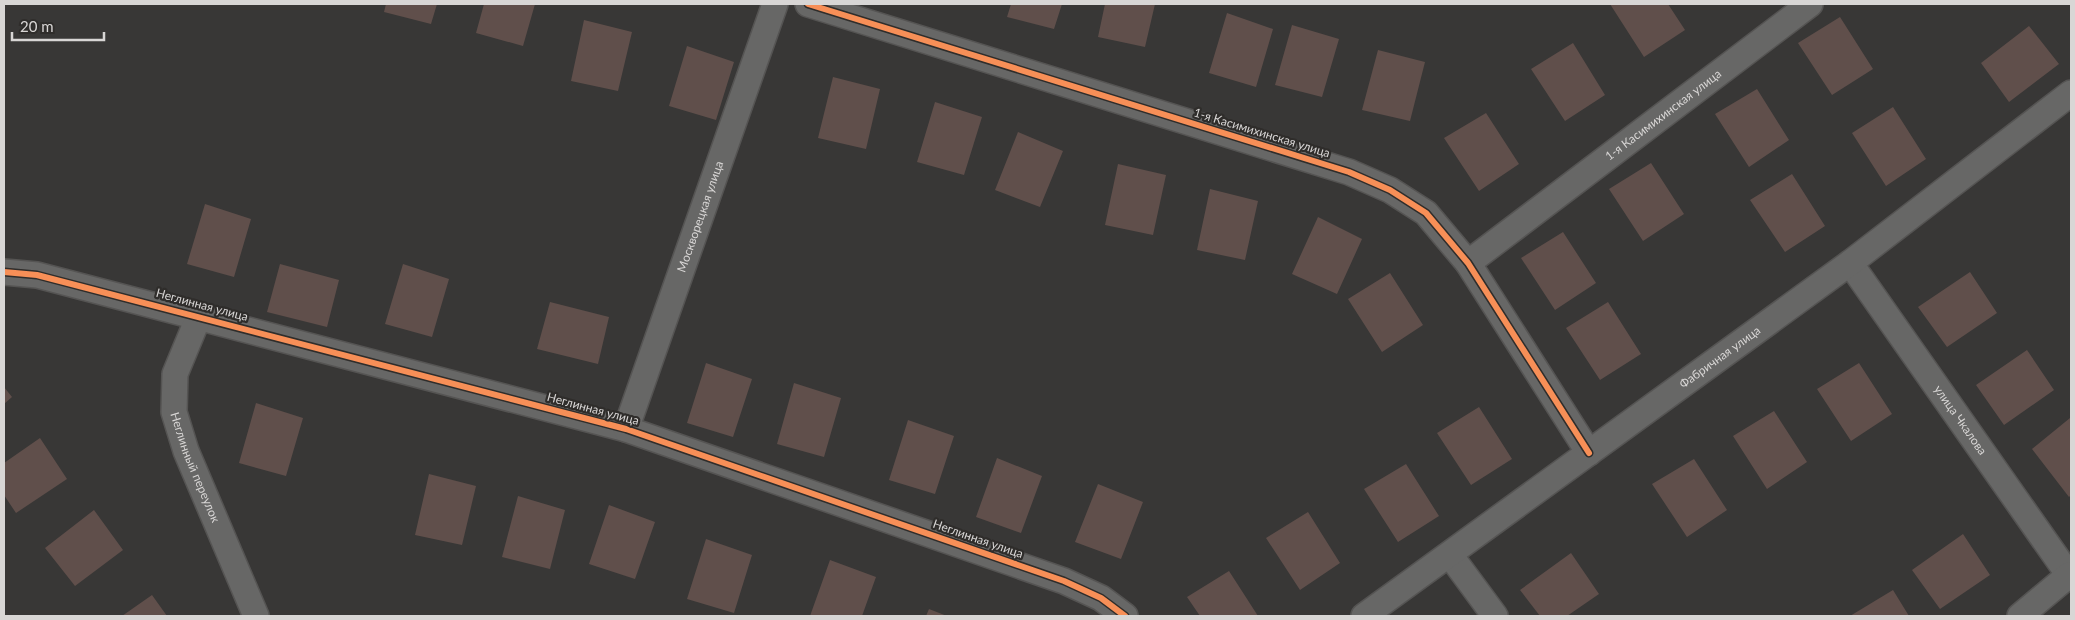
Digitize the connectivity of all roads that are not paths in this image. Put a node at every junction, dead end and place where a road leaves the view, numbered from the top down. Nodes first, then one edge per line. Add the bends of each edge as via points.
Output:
1 (775, 4) edge
2 (808, 4) edge
3 (1810, 4) edge
4 (2071, 93) edge
5 (1468, 263) junction
6 (1850, 263) junction
7 (4, 272) edge
8 (199, 316) junction
9 (626, 429) junction
10 (1589, 453) junction
11 (1450, 555) junction
12 (2070, 577) edge
13 (256, 616) edge
14 (1126, 616) edge
15 (1364, 616) edge
16 (1495, 616) edge
17 (2020, 616) edge

1 - 9 street, Москворецкая улица
2 - 5 street, 1-я Касимихинская улица via 1349,172 1390,190 1426,213
3 - 5 street, 1-я Касимихинская улица
4 - 6 street, Фабричная улица
5 - 10 street, 1-я Касимихинская улица
6 - 10 street, Фабричная улица
6 - 12 street, улица Чкалова
7 - 8 street, Неглинная улица via 37,275
8 - 9 street, Неглинная улица
8 - 13 street, Неглинный переулок via 175,374 174,412 186,451
9 - 14 street, Неглинная улица via 1064,581 1101,598
10 - 11 street, Фабричная улица
11 - 15 street, Фабричная улица
11 - 16 street
12 - 17 street

